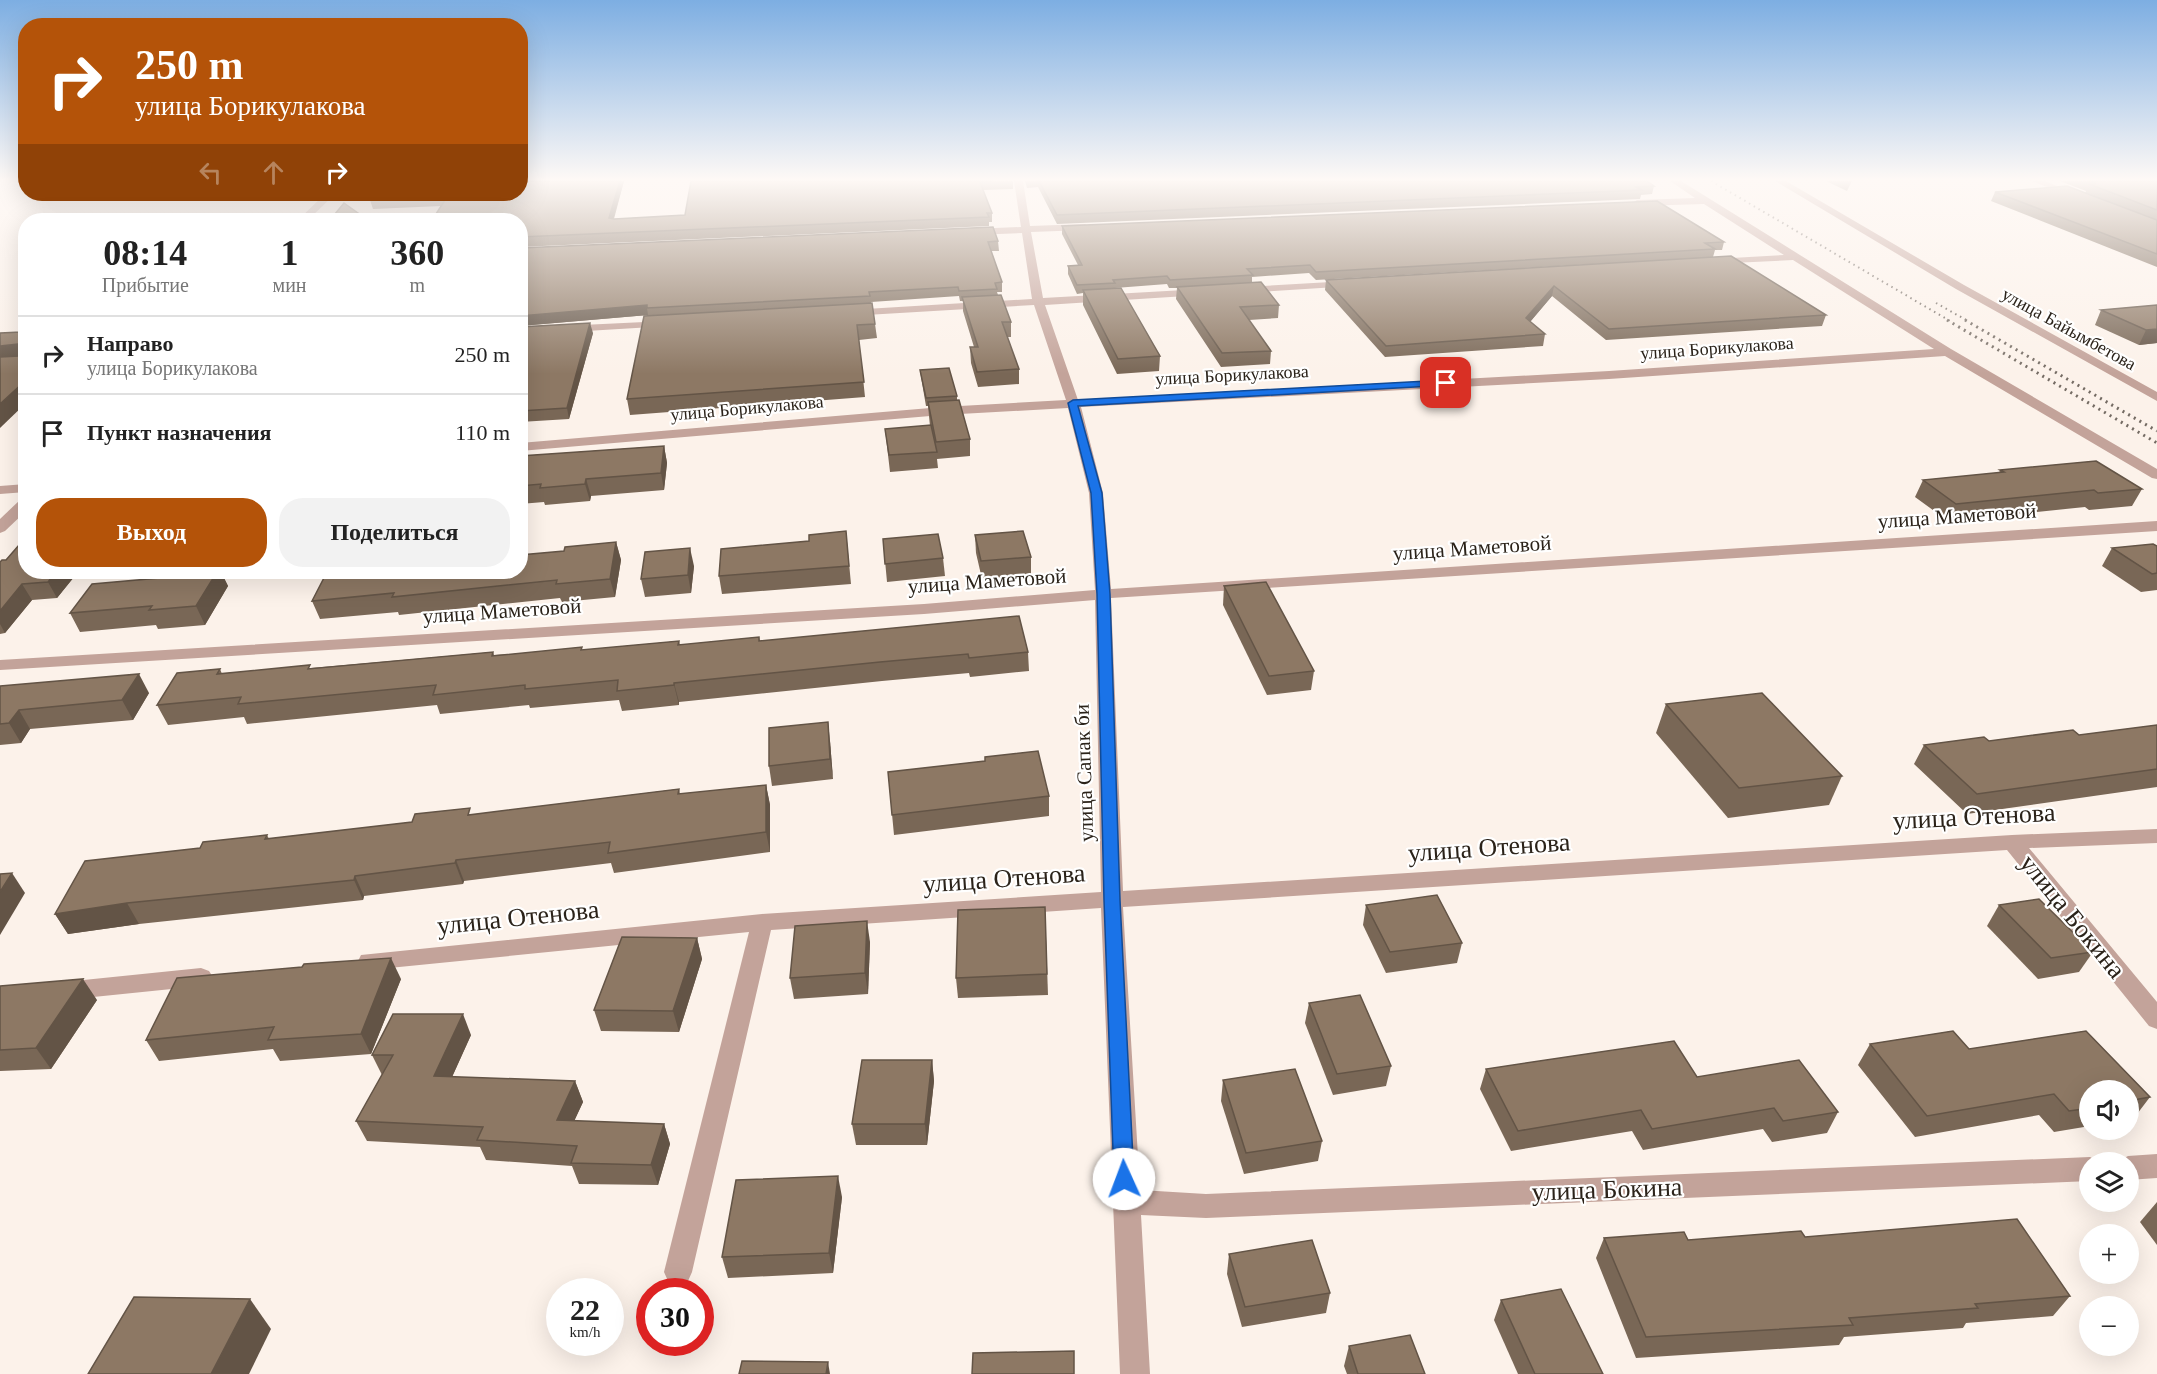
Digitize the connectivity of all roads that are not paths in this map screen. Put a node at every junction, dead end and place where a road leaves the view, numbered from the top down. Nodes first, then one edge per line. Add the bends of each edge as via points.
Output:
1 (1027, 245) edge
2 (1776, 245) edge
3 (1888, 245) edge
4 (1795, 257) junction
5 (1701, 263) edge
6 (1358, 283) edge
7 (1038, 302) junction
8 (838, 314) edge
9 (674, 323) edge
10 (528, 332) edge
11 (1947, 352) junction
12 (2157, 397) edge
13 (1073, 403) junction
14 (528, 446) edge
15 (2157, 475) edge
16 (18, 489) edge
17 (0, 490) edge
18 (18, 510) edge
19 (2157, 526) edge
20 (0, 528) edge
21 (1103, 594) junction
22 (0, 665) edge
23 (2157, 836) edge
24 (2012, 842) junction
25 (1112, 900) junction
26 (762, 921) junction
27 (345, 963) edge
28 (226, 975) edge
29 (48, 993) edge
30 (2157, 1019) edge
31 (2157, 1166) edge
32 (2139, 1167) edge
33 (2079, 1169) edge
34 (1125, 1203) junction
35 (678, 1272) dead end
36 (1135, 1374) edge

1 - 7 street, улица Сапак би
2 - 4 street
3 - 12 street, улица Байымбетова
4 - 5 street
4 - 11 street
6 - 7 street
7 - 8 street
7 - 13 street, улица Сапак би
9 - 10 street
11 - 13 street, улица Борикулакова via 1609,375
11 - 15 street
13 - 14 street, улица Борикулакова
13 - 21 street, улица Сапак би via 1096,493
16 - 17 street
18 - 20 street
19 - 21 street, улица Маметовой
21 - 22 street, улица Маметовой
21 - 25 street, улица Сапак би
23 - 24 street, улица Отенова
24 - 25 street, улица Отенова
24 - 30 street, улица Бокина
25 - 26 street, улица Отенова
25 - 34 street, улица Сапак би
26 - 27 street, улица Отенова
26 - 35 street
28 - 29 street
31 - 32 street
33 - 34 street, улица Бокина via 1206,1206
34 - 36 street, улица Сапак би

